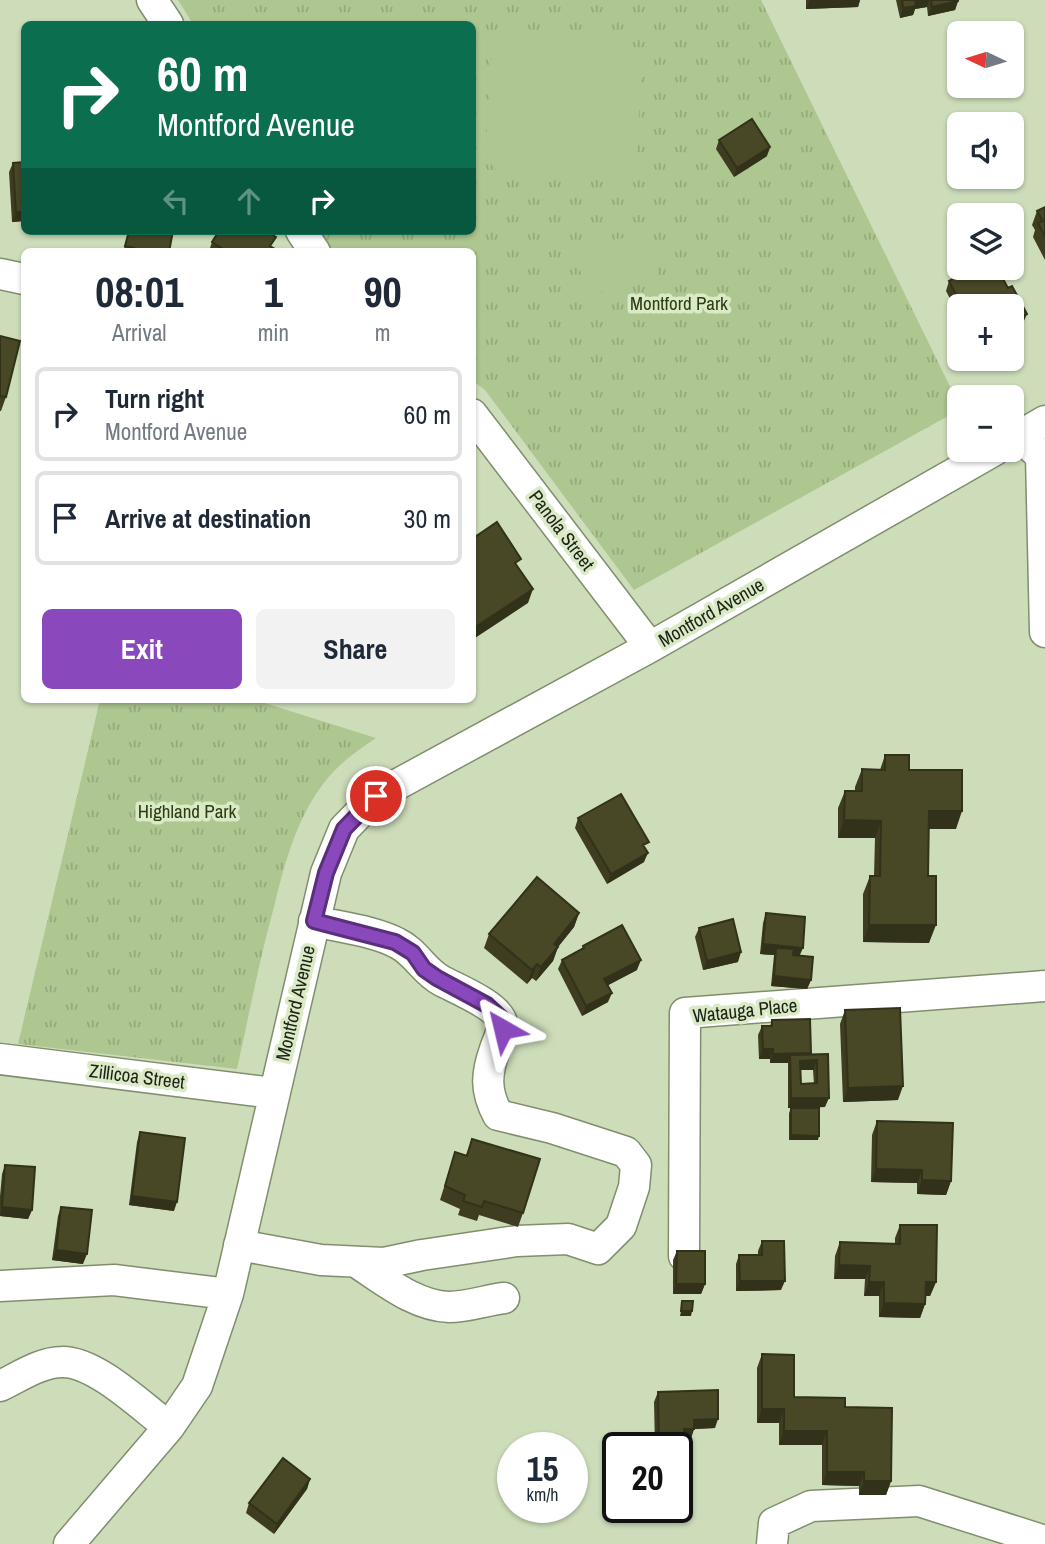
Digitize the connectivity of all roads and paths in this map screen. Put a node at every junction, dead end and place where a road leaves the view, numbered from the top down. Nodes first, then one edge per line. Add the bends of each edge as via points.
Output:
1 (152, 0) edge
2 (166, 21) edge
3 (0, 274) edge
4 (21, 278) edge
5 (476, 419) edge
6 (1045, 421) edge
7 (1024, 433) edge
8 (1024, 449) edge
9 (974, 462) edge
10 (1045, 632) edge
11 (650, 647) junction
12 (314, 921) junction
13 (1045, 986) edge
14 (0, 1059) edge
15 (274, 1093) junction
16 (239, 1245) junction
17 (684, 1256) edge
18 (356, 1262) junction
19 (0, 1286) edge
20 (228, 1294) junction
21 (504, 1298) dead end
22 (0, 1386) edge
23 (169, 1427) junction
24 (1045, 1541) edge
25 (69, 1544) edge
26 (772, 1544) edge

1 - 2 street
3 - 4 street
5 - 11 street, Panola Street
6 - 7 street, Montford Avenue
8 - 10 street via 1041,456
9 - 11 street, Montford Avenue
11 - 12 street, Montford Avenue via 376,796 344,829
12 - 15 street, Montford Avenue
12 - 18 street via 395,942 413,953 424,969 501,1018 503,1029 489,1066 489,1098 498,1115 626,1152 635,1165 634,1187 621,1226 598,1248 568,1239 517,1241 384,1263
13 - 17 street, Watauga Place via 685,1013
14 - 15 street, Zillicoa Street
15 - 16 street, Montford Avenue
16 - 18 street
16 - 20 street, Montford Avenue
18 - 21 street via 420,1300 449,1307
19 - 20 street via 114,1280
20 - 23 street, Montford Avenue via 197,1386
22 - 23 street via 44,1366 81,1364
23 - 25 street, Montford Avenue
24 - 26 street via 919,1501 811,1506 774,1522

